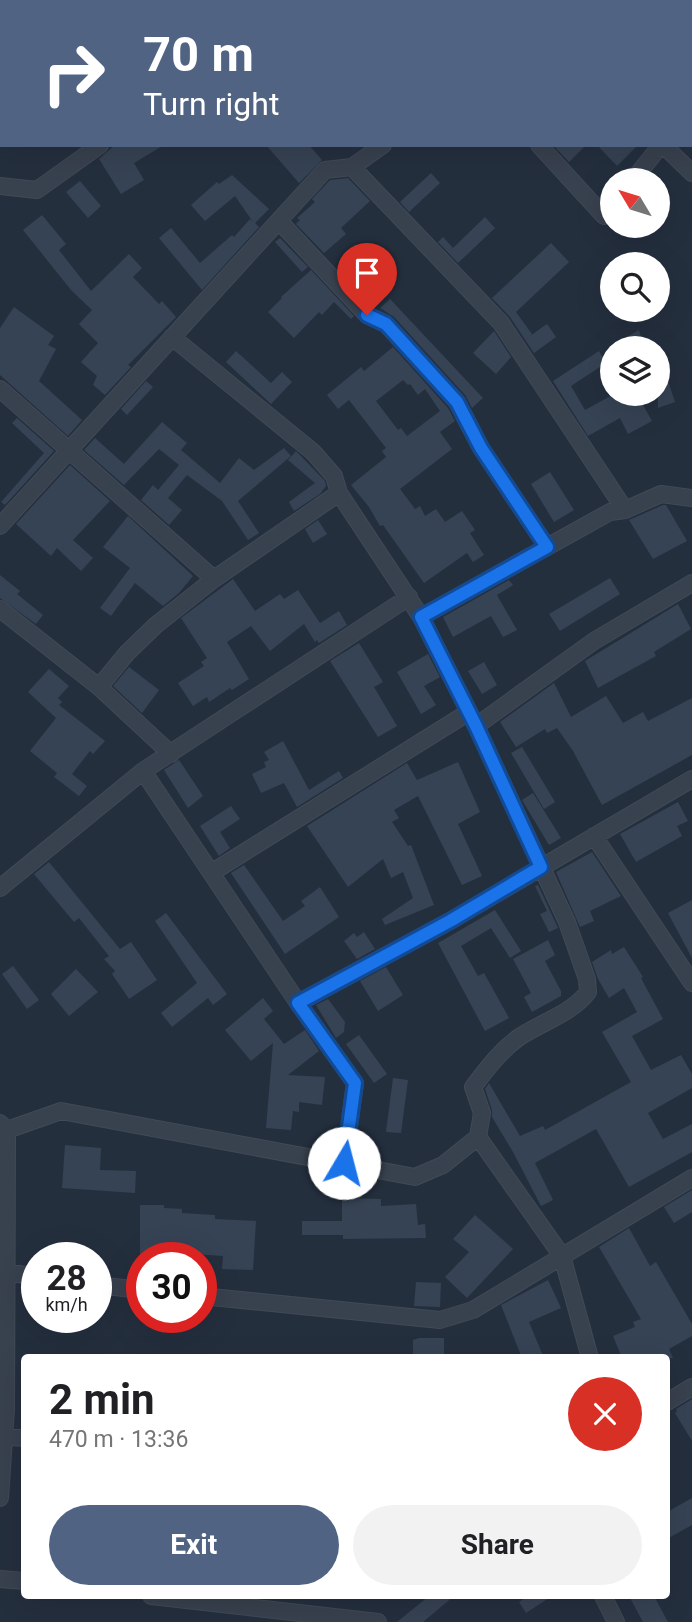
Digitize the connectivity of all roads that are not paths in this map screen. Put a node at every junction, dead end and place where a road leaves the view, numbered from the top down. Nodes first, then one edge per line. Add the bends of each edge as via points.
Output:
1 (97, 147) edge
2 (380, 147) edge
3 (541, 147) edge
4 (660, 147) edge
5 (664, 147) edge
6 (352, 167) junction
7 (643, 168) edge
8 (692, 173) edge
9 (0, 186) edge
10 (600, 212) edge
11 (279, 221) junction
12 (172, 337) junction
13 (0, 389) edge
14 (69, 450) junction
15 (339, 493) junction
16 (692, 498) edge
17 (625, 510) junction
18 (0, 526) edge
19 (547, 547) junction
20 (214, 579) junction
21 (692, 583) edge
22 (409, 597) junction
23 (0, 609) edge
24 (421, 617) junction
25 (99, 687) junction
26 (472, 719) junction
27 (171, 754) junction
28 (143, 771) junction
29 (692, 779) edge
30 (594, 836) junction
31 (541, 867) junction
32 (211, 873) junction
33 (0, 888) edge
34 (692, 983) edge
35 (298, 1003) junction
36 (3, 1126) edge
37 (478, 1136) junction
38 (344, 1163) junction
39 (692, 1178) edge
40 (562, 1256) junction
41 (3, 1271) edge
42 (21, 1274) edge
43 (217, 1298) edge
44 (589, 1354) edge
45 (692, 1387) edge
46 (670, 1400) edge
47 (2, 1437) edge
48 (21, 1438) edge
49 (0, 1498) edge
50 (0, 1579) edge
51 (21, 1581) edge
52 (177, 1599) edge
53 (604, 1599) edge
54 (378, 1622) edge
55 (616, 1622) edge

1 - 9 street via 37,190
2 - 6 street
3 - 10 street
4 - 7 street
5 - 8 street
6 - 11 street via 325,170
6 - 17 street via 501,323
11 - 12 street
11 - 19 street via 367,315 386,324 457,402 481,448
12 - 14 street
12 - 15 street via 313,452 334,476
13 - 14 street
14 - 18 street
14 - 20 street
15 - 20 street
15 - 22 street
16 - 17 street via 661,494
17 - 19 street via 610,512
19 - 24 street
20 - 25 street via 156,625
21 - 26 street
22 - 24 street
22 - 27 street
23 - 25 street
24 - 26 street
25 - 27 street
26 - 31 street
26 - 32 street
27 - 28 street
28 - 32 street
28 - 33 street
29 - 30 street
30 - 31 street
30 - 34 street
31 - 35 street
31 - 37 street via 567,922 588,992 563,1014 535,1027 500,1053 473,1087 482,1113
32 - 35 street
35 - 38 street via 355,1083
36 - 38 street via 61,1111
36 - 41 street
37 - 38 street via 443,1164 415,1177
37 - 40 street
39 - 40 street
40 - 43 street via 473,1310 440,1320
40 - 44 street
41 - 42 street
41 - 47 street
45 - 46 street
47 - 48 street
47 - 49 street
50 - 51 street
52 - 54 street
53 - 55 street

